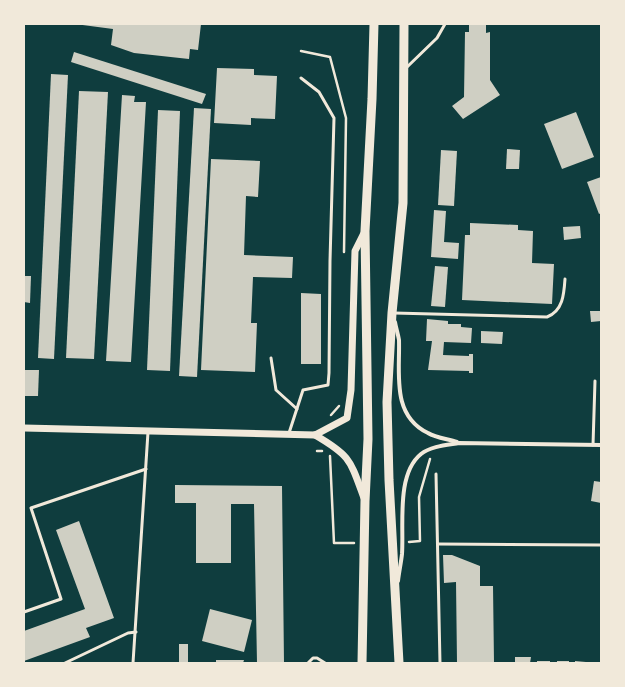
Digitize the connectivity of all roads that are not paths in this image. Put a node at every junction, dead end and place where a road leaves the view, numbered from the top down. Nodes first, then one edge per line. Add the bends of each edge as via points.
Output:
1 (374, 24) edge
2 (404, 24) edge
3 (445, 24) edge
4 (403, 70) junction
5 (301, 78) dead end
6 (365, 231) junction
7 (565, 279) dead end
8 (392, 313) junction
9 (271, 358) dead end
10 (594, 381) dead end
11 (297, 409) junction
12 (24, 428) edge
13 (148, 432) junction
14 (289, 435) junction
15 (315, 435) junction
16 (459, 443) junction
17 (593, 445) junction
18 (601, 445) edge
19 (146, 469) junction
20 (436, 474) dead end
21 (365, 501) junction
22 (438, 544) junction
23 (601, 545) edge
24 (396, 597) junction
25 (24, 612) edge
26 (136, 632) junction
27 (65, 663) edge
28 (133, 663) edge
29 (308, 663) edge
30 (325, 663) edge
31 (362, 663) edge
32 (399, 663) edge
33 (440, 663) edge

1 - 6 highway
2 - 4 highway
3 - 4 lane via 437,38
4 - 8 highway via 403,203
5 - 11 lane via 319,92 334,118 328,385 303,390
6 - 15 street via 356,251 351,390 347,418
6 - 21 highway via 368,439
7 - 8 lane via 562,303 553,315 547,317
8 - 16 street via 399,339 397,367 400,399 413,422 428,433
8 - 24 highway via 387,402
9 - 11 lane via 276,390
10 - 17 lane
11 - 14 lane
12 - 13 street
13 - 14 street
13 - 19 lane
14 - 15 street
15 - 21 street via 337,448 350,460
16 - 17 street
16 - 24 street via 438,447 422,454 409,469 403,501 402,553
17 - 18 street
19 - 25 lane via 31,508 61,599
19 - 26 lane
20 - 22 lane
21 - 31 highway
22 - 23 lane
22 - 33 lane
24 - 32 highway
26 - 27 lane via 128,633
26 - 28 lane
29 - 30 lane via 317,658

